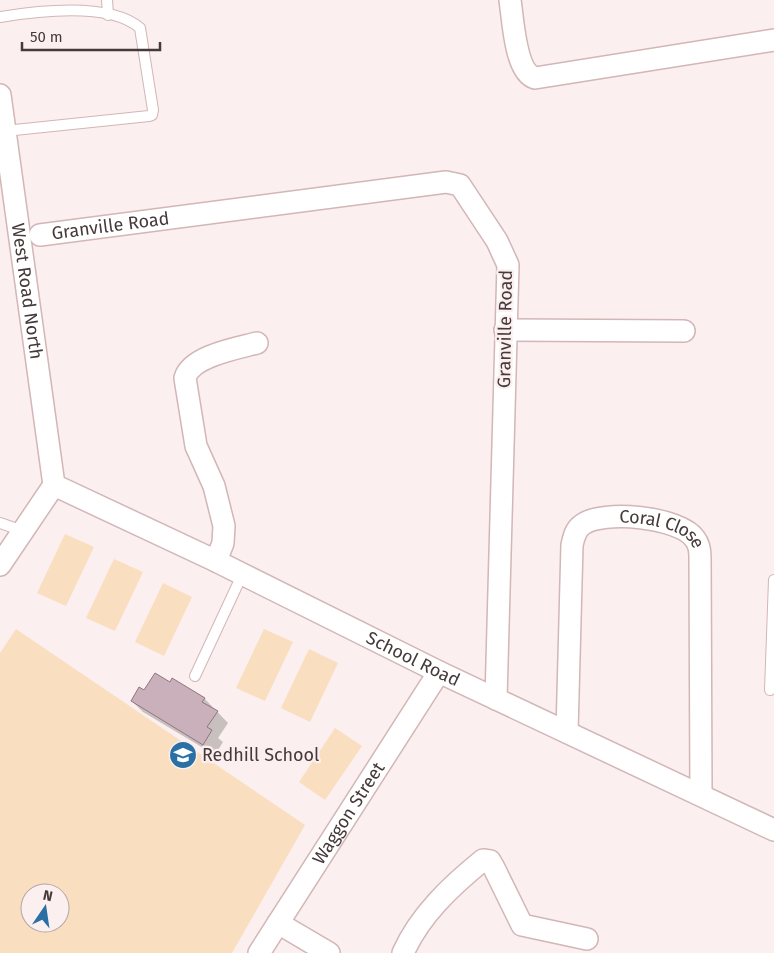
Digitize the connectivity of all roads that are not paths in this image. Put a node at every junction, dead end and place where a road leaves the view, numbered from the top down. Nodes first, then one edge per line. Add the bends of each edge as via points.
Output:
1 (107, 0) edge
2 (510, 0) edge
3 (108, 15) junction
4 (0, 17) edge
5 (774, 40) edge
6 (0, 95) edge
7 (5, 131) junction
8 (40, 235) dead end
9 (505, 330) junction
10 (684, 332) dead end
11 (257, 344) dead end
12 (54, 485) junction
13 (0, 523) edge
14 (23, 531) junction
15 (216, 562) junction
16 (0, 565) edge
17 (242, 575) junction
18 (774, 580) edge
19 (439, 672) junction
20 (195, 676) dead end
21 (770, 690) dead end
22 (496, 699) junction
23 (567, 732) junction
24 (701, 795) junction
25 (774, 830) edge
26 (278, 923) junction
27 (587, 939) dead end
28 (259, 953) edge
29 (329, 953) edge
30 (403, 953) edge

1 - 3 lane
2 - 5 street via 520,62 525,72 535,78
3 - 4 lane via 73,10
3 - 7 lane via 131,20 140,28 152,115
6 - 7 street, West Road North
7 - 12 street, West Road North
8 - 9 street, Granville Road via 454,182 471,200 507,260
9 - 10 street
9 - 22 street, Granville Road
11 - 15 street via 216,353 200,362 185,378 196,446 214,486 224,526 223,544
12 - 14 street
12 - 15 street, School Road
13 - 14 lane
14 - 16 street
15 - 17 street, School Road
17 - 19 street, School Road
17 - 20 lane
18 - 21 lane
19 - 22 street, School Road
19 - 26 street, Waggon Street
22 - 23 street, School Road
23 - 24 street, School Road
23 - 24 street, Coral Close via 575,533 588,521 612,517 666,522 682,529 695,538 700,557
24 - 25 street, School Road
26 - 28 street, Waggon Street
26 - 29 street
27 - 30 street via 522,925 490,861 483,860 436,903 416,928

